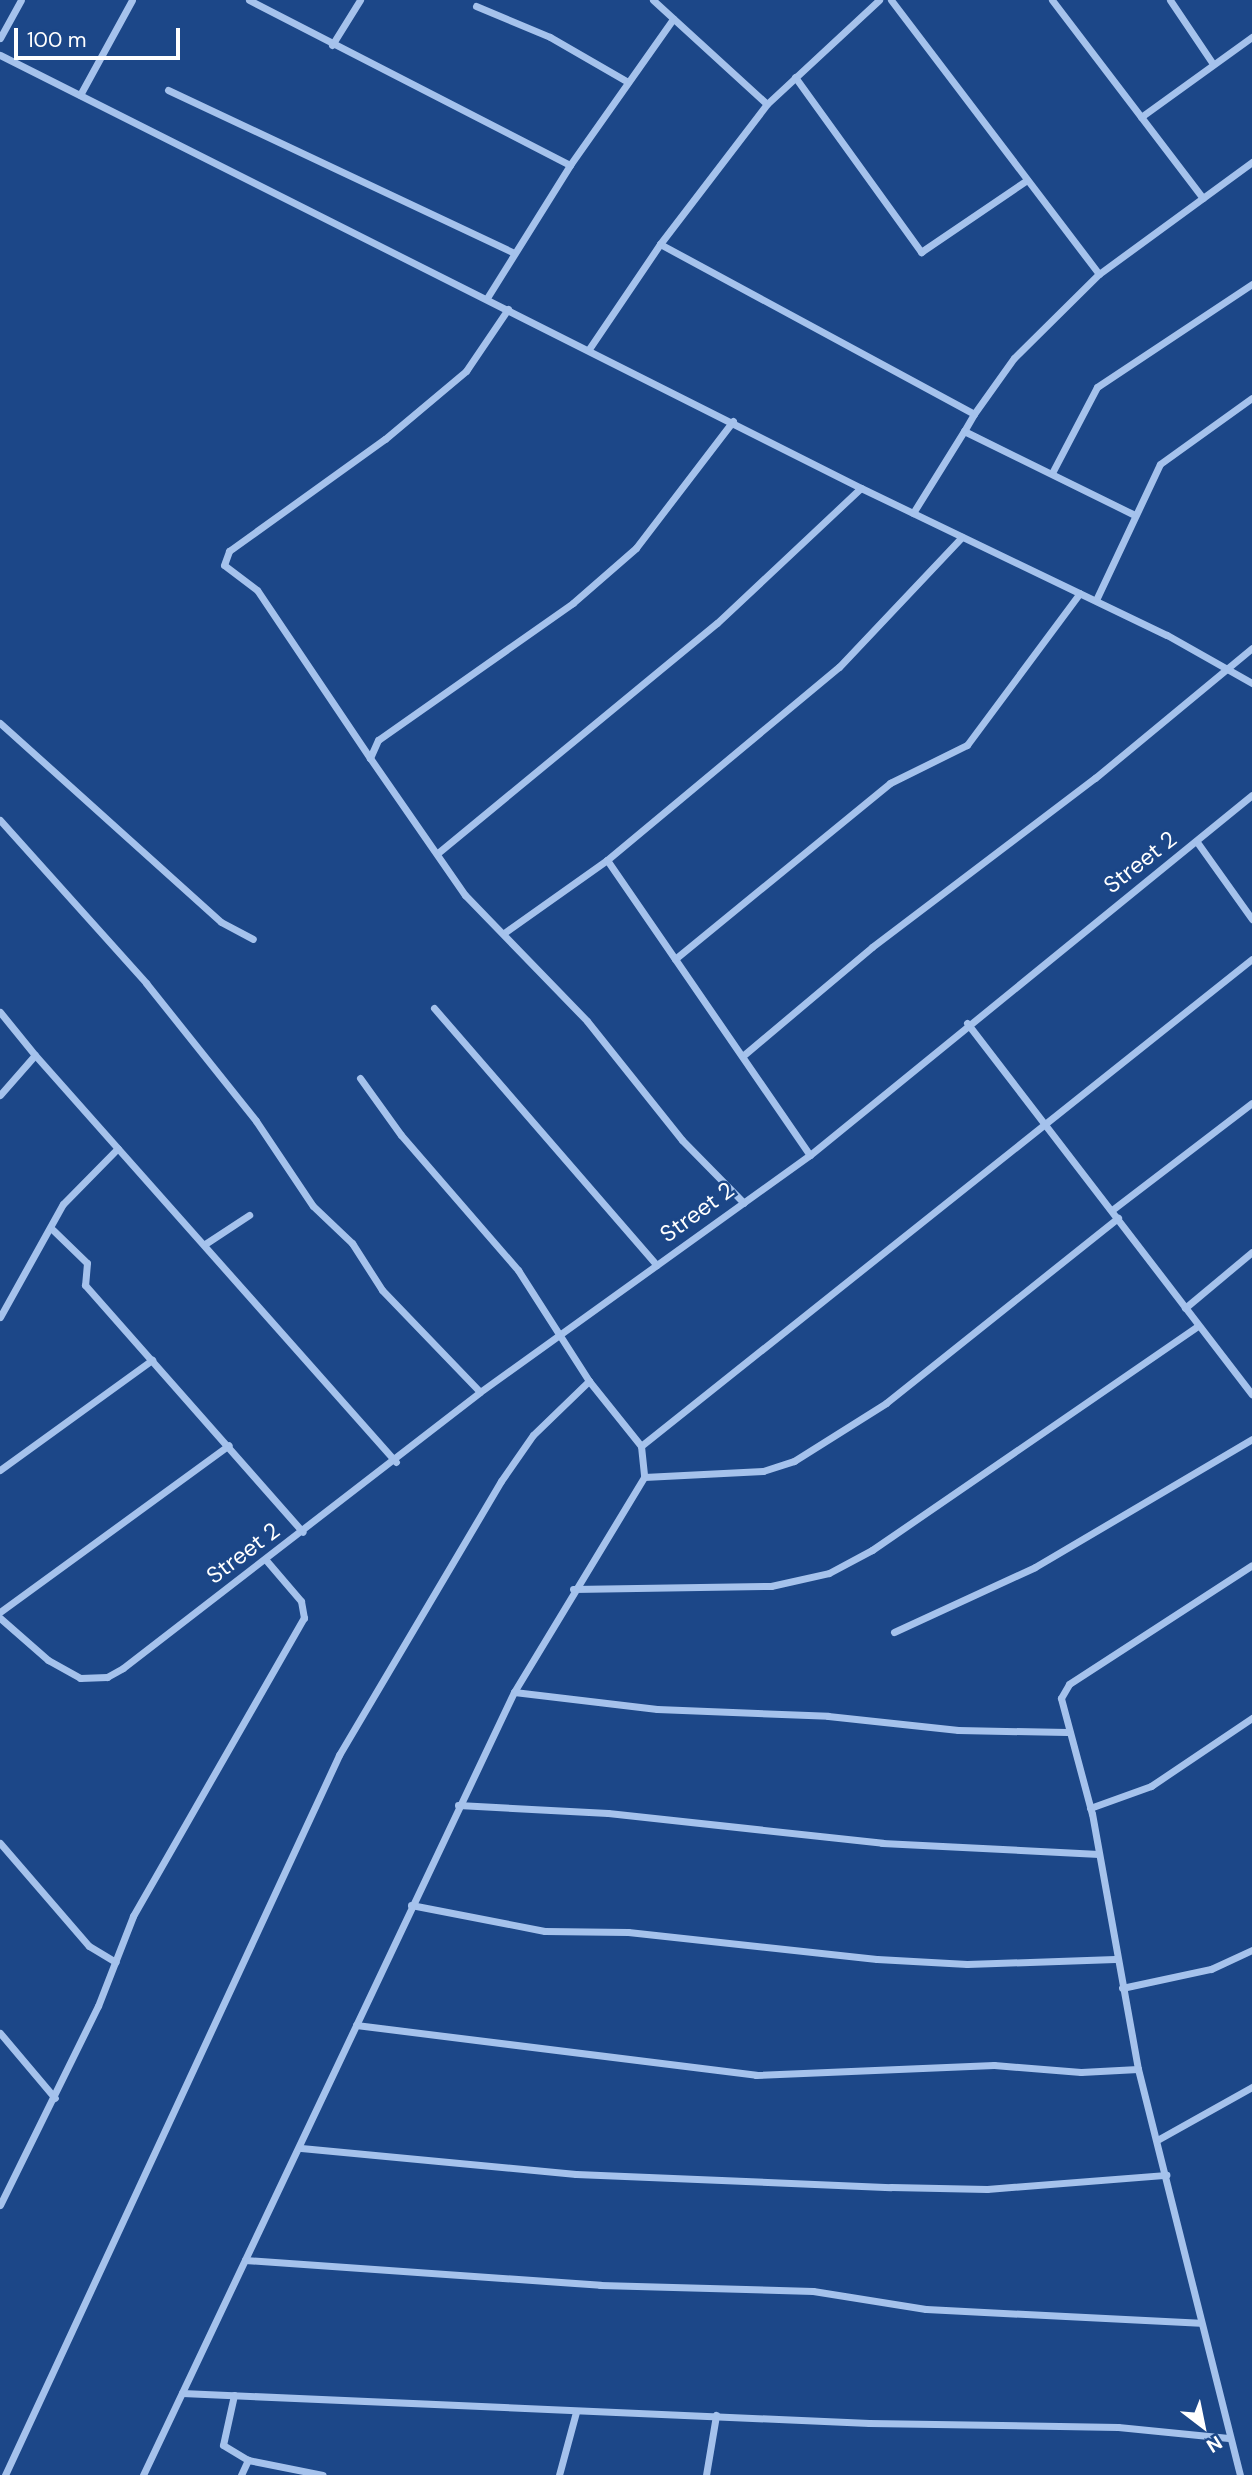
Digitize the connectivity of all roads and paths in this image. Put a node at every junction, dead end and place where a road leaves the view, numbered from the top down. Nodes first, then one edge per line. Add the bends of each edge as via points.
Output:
1 (21, 0) edge
2 (132, 0) edge
3 (249, 0) edge
4 (360, 0) edge
5 (653, 0) edge
6 (879, 0) edge
7 (891, 0) edge
8 (1052, 0) edge
9 (1170, 0) edge
10 (476, 6) dead end
11 (673, 19) junction
12 (1252, 37) edge
13 (0, 38) edge
14 (332, 45) junction
15 (0, 55) edge
16 (1213, 64) junction
17 (795, 77) junction
18 (628, 82) junction
19 (168, 90) dead end
20 (80, 95) junction
21 (767, 104) junction
22 (1141, 117) junction
23 (1252, 162) edge
24 (569, 164) junction
25 (1027, 180) junction
26 (1203, 198) junction
27 (660, 244) junction
28 (512, 252) junction
29 (1099, 274) junction
30 (1252, 284) edge
31 (487, 298) junction
32 (508, 309) junction
33 (589, 349) junction
34 (1252, 398) edge
35 (974, 414) junction
36 (733, 421) junction
37 (964, 431) junction
38 (1052, 473) junction
39 (861, 488) junction
40 (913, 513) junction
41 (1133, 514) junction
42 (962, 537) junction
43 (1080, 593) junction
44 (1096, 600) junction
45 (1252, 648) edge
46 (1226, 667) junction
47 (1252, 683) edge
48 (0, 723) edge
49 (370, 758) junction
50 (1252, 795) edge
51 (0, 820) edge
52 (1196, 842) junction
53 (439, 852) junction
54 (607, 860) junction
55 (1252, 919) edge
56 (504, 933) junction
57 (253, 939) dead end
58 (675, 959) junction
59 (1252, 959) edge
60 (434, 1009) dead end
61 (0, 1012) edge
62 (967, 1023) junction
63 (746, 1054) junction
64 (35, 1055) junction
65 (360, 1078) dead end
66 (0, 1095) edge
67 (1252, 1103) edge
68 (1043, 1120) junction
69 (118, 1148) junction
70 (810, 1155) junction
71 (744, 1203) junction
72 (1112, 1210) junction
73 (249, 1215) dead end
74 (1118, 1218) junction
75 (53, 1230) junction
76 (205, 1244) junction
77 (1252, 1252) edge
78 (657, 1265) junction
79 (1185, 1308) junction
80 (0, 1317) edge
81 (1198, 1326) junction
82 (561, 1333) junction
83 (152, 1360) junction
84 (589, 1381) junction
85 (480, 1392) junction
86 (1252, 1393) edge
87 (1252, 1439) edge
88 (229, 1444) junction
89 (641, 1446) junction
90 (396, 1462) junction
91 (0, 1470) edge
92 (644, 1477) junction
93 (303, 1532) junction
94 (266, 1560) junction
95 (1252, 1565) edge
96 (573, 1588) junction
97 (0, 1612) edge
98 (0, 1618) edge
99 (894, 1632) dead end
100 (514, 1692) junction
101 (1252, 1718) edge
102 (1067, 1732) junction
103 (458, 1805) junction
104 (1090, 1808) junction
105 (0, 1843) edge
106 (1099, 1854) junction
107 (411, 1905) junction
108 (1252, 1950) edge
109 (1115, 1959) junction
110 (116, 1962) junction
111 (1122, 1988) junction
112 (356, 2025) junction
113 (0, 2033) edge
114 (1138, 2069) junction
115 (1252, 2087) edge
116 (55, 2098) junction
117 (1159, 2139) junction
118 (301, 2148) junction
119 (1166, 2175) junction
120 (0, 2205) edge
121 (245, 2260) junction
122 (1200, 2322) junction
123 (181, 2393) junction
124 (234, 2396) junction
125 (576, 2412) junction
126 (716, 2415) junction
127 (1228, 2438) junction
128 (248, 2459) junction
129 (5, 2475) edge
130 (143, 2475) edge
131 (241, 2475) edge
132 (323, 2475) edge
133 (558, 2475) edge
134 (706, 2475) edge
135 (1240, 2475) edge

1 - 13 street
2 - 20 street
3 - 14 street
4 - 14 street
5 - 11 street
6 - 17 street
7 - 25 street
8 - 22 street
9 - 16 street
10 - 18 street via 550,37
11 - 18 street
11 - 21 street
12 - 16 street
14 - 24 street
15 - 20 street
16 - 22 street
17 - 21 street
17 - 25 street via 921,253
18 - 24 street
19 - 28 street
20 - 31 street
21 - 27 street
22 - 26 street
23 - 26 street
24 - 28 street
25 - 29 street
26 - 29 street
27 - 33 street
27 - 35 street
28 - 31 street
29 - 35 street via 1014,358
30 - 38 street via 1097,387
31 - 32 street
32 - 33 street
32 - 49 street via 466,372 385,439 229,551 224,565 257,590 353,741
33 - 36 street
34 - 41 street via 1160,464
35 - 37 street
36 - 39 street
36 - 49 street via 636,548 573,603 378,740
37 - 38 street
37 - 40 street
38 - 41 street
39 - 40 street
39 - 53 street via 717,623
40 - 42 street
41 - 44 street
42 - 43 street
42 - 54 street via 918,590 839,667
43 - 44 street
43 - 58 street via 967,745 890,783
44 - 46 street
45 - 46 street
46 - 47 street
46 - 63 street via 1095,778 872,947
48 - 57 street via 221,922
49 - 53 street via 395,800
50 - 52 street, Street 2
51 - 85 street via 145,983 256,1121 304,1196 352,1243 382,1290
52 - 55 street
52 - 62 street, Street 2
53 - 56 street via 465,895
54 - 56 street
54 - 58 street
56 - 71 street via 587,1021 682,1140
58 - 63 street
59 - 68 street
60 - 78 street
61 - 64 street
62 - 68 street
62 - 70 street, Street 2
63 - 70 street
64 - 66 street
64 - 69 street
65 - 82 street via 401,1135 518,1270
67 - 72 street
68 - 72 street
68 - 89 street
69 - 75 street via 63,1204
69 - 76 street
70 - 71 street, Street 2
71 - 78 street, Street 2
72 - 74 street
73 - 76 street
74 - 79 street
74 - 92 street via 894,1397 794,1461 764,1471
75 - 80 street
75 - 83 street via 87,1263 85,1284
76 - 90 street
77 - 79 street
78 - 82 street, Street 2
79 - 81 street
81 - 86 street
81 - 96 street via 901,1531 829,1573 771,1587
82 - 84 street
82 - 85 street, Street 2
83 - 88 street
83 - 91 street
84 - 89 street
84 - 129 street via 533,1435 501,1480 339,1755
85 - 90 street, Street 2
87 - 99 street via 1035,1567
88 - 93 street
88 - 97 street
89 - 92 street
90 - 93 street, Street 2
92 - 96 street
93 - 94 street, Street 2
94 - 98 street, Street 2 via 107,1677 92,1680 48,1660
94 - 110 street via 301,1601 304,1618 236,1728 134,1916
95 - 102 street via 1069,1684 1061,1698
96 - 100 street
100 - 102 street via 657,1709 828,1716 958,1730
100 - 103 street
101 - 104 street via 1151,1786
102 - 104 street
103 - 106 street via 608,1813 882,1843
103 - 107 street
104 - 106 street
105 - 110 street via 71,1928
106 - 109 street
107 - 109 street via 545,1931 640,1933 877,1959 967,1964
107 - 112 street
108 - 111 street via 1211,1969
109 - 111 street
110 - 116 street
111 - 114 street
112 - 114 street via 756,2075 994,2065 1080,2072
112 - 118 street
113 - 116 street
114 - 117 street
115 - 117 street
116 - 120 street
117 - 119 street
118 - 119 street via 576,2174 891,2187 987,2189
118 - 121 street
119 - 122 street
121 - 122 street via 600,2285 813,2291 926,2309
121 - 123 street
122 - 127 street
123 - 124 street
123 - 130 street
124 - 125 street via 406,2399
124 - 128 street via 223,2445
125 - 126 street
125 - 133 street
126 - 127 street via 1118,2427
126 - 134 street
127 - 135 street
128 - 131 street
128 - 132 street

